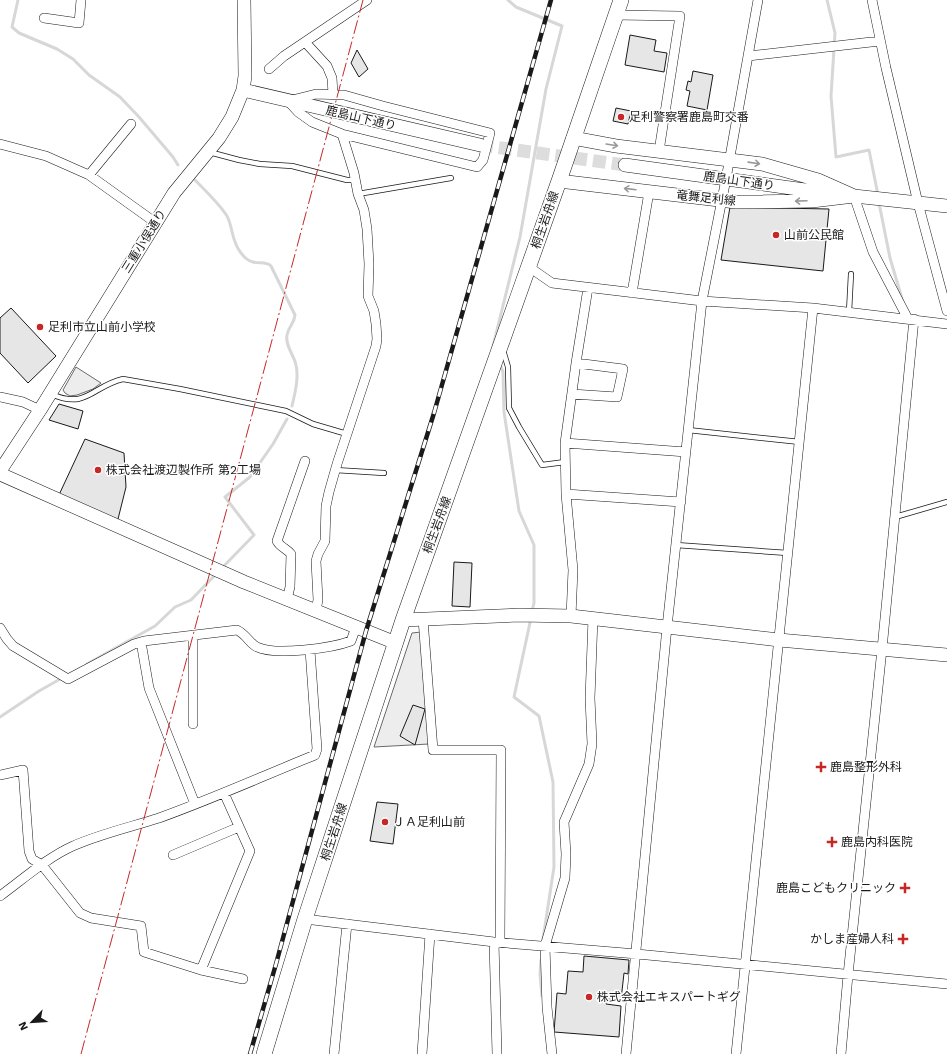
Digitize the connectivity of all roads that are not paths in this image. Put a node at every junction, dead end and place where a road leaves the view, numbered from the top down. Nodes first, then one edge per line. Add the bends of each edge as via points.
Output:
1 (82, 0) edge
2 (244, 0) edge
3 (367, 0) edge
4 (621, 0) edge
5 (758, 0) edge
6 (872, 0) edge
7 (354, 4) edge
8 (616, 15) junction
9 (44, 18) dead end
10 (880, 41) junction
11 (305, 42) junction
12 (748, 56) junction
13 (269, 69) dead end
14 (243, 90) junction
15 (333, 94) junction
16 (288, 100) junction
17 (131, 124) dead end
18 (342, 134) junction
19 (573, 138) junction
20 (0, 144) edge
21 (480, 145) tunnel mouth
22 (659, 151) junction
23 (208, 152) junction
24 (729, 160) junction
25 (625, 165) tunnel mouth
26 (89, 175) junction
27 (451, 178) dead end
28 (726, 179) junction
29 (356, 180) junction
30 (559, 181) junction
31 (649, 192) junction
32 (358, 194) junction
33 (854, 196) junction
34 (722, 201) junction
35 (918, 203) junction
36 (947, 206) edge
37 (156, 223) junction
38 (529, 267) junction
39 (851, 274) dead end
40 (588, 288) junction
41 (632, 293) junction
42 (702, 301) junction
43 (813, 308) junction
44 (947, 311) edge
45 (849, 312) junction
46 (911, 319) junction
47 (947, 324) edge
48 (501, 344) junction
49 (576, 363) junction
50 (50, 393) junction
51 (572, 394) junction
52 (0, 397) edge
53 (40, 410) junction
54 (688, 430) junction
55 (347, 434) junction
56 (800, 442) junction
57 (565, 443) junction
58 (686, 452) junction
59 (305, 462) dead end
60 (565, 462) junction
61 (335, 470) junction
62 (384, 472) dead end
63 (0, 473) edge
64 (566, 494) junction
65 (681, 502) junction
66 (947, 502) edge
67 (895, 518) junction
68 (676, 544) junction
69 (788, 553) junction
70 (287, 599) junction
71 (316, 610) junction
72 (571, 616) junction
73 (593, 618) junction
74 (423, 619) junction
75 (403, 620) junction
76 (356, 627) junction
77 (667, 627) junction
78 (0, 628) edge
79 (193, 635) junction
80 (779, 640) junction
81 (141, 642) junction
82 (396, 643) junction
83 (882, 649) junction
84 (310, 650) junction
85 (947, 655) edge
86 (193, 724) dead end
87 (0, 775) edge
88 (224, 793) junction
89 (195, 804) junction
90 (239, 827) junction
91 (173, 855) dead end
92 (42, 865) junction
93 (0, 896) edge
94 (305, 919) junction
95 (347, 924) junction
96 (430, 934) junction
97 (497, 942) junction
98 (545, 946) junction
99 (636, 954) junction
100 (745, 965) junction
101 (201, 970) junction
102 (848, 975) junction
103 (243, 979) dead end
104 (947, 984) edge
105 (264, 1054) edge
106 (334, 1054) edge
107 (422, 1054) edge
108 (497, 1054) edge
109 (552, 1054) edge
110 (626, 1054) edge
111 (736, 1054) edge
112 (841, 1054) edge

1 - 9 street via 79,23
2 - 14 street, 三重小俣通り
3 - 7 street
4 - 8 main road, 桐生岩舟線
5 - 12 street
6 - 10 street
7 - 11 street
8 - 19 main road, 桐生岩舟線
8 - 22 street via 680,16
10 - 12 street
10 - 35 street
11 - 13 street
11 - 15 street via 327,66 332,78
12 - 24 street
14 - 16 street, 鹿島山下通り
14 - 23 street, 三重小俣通り via 232,117
15 - 16 street via 316,94
15 - 18 street via 344,94 490,133 483,160 477,167
16 - 18 street via 298,112 312,122
16 - 21 street, 鹿島山下通り
17 - 26 street
18 - 29 street
19 -> 22 street, 竜舞足利線
19 - 30 main road, 桐生岩舟線
20 - 26 street via 46,156
22 - 24 street, 竜舞足利線
23 - 29 lane via 260,164 292,166
23 - 37 street, 三重小俣通り via 174,194
24 - 28 street
24 -> 33 street, 竜舞足利線 via 762,164 818,180
25 - 28 street, 鹿島山下通り
26 - 37 street
27 - 32 lane
28 - 33 street, 鹿島山下通り
28 - 34 street
29 - 32 street
31 -> 30 street, 竜舞足利線
30 - 38 main road, 桐生岩舟線
31 - 34 street, 竜舞足利線
31 - 41 street
32 - 55 street via 367,229 368,296 374,311 377,339
33 -> 34 street, 竜舞足利線 via 812,201
33 - 35 street, 竜舞足利線
33 - 46 street via 873,252
34 - 42 street
35 - 36 street, 竜舞足利線
35 - 44 street
37 - 50 street, 三重小俣通り
38 - 40 street via 552,283
38 - 48 main road, 桐生岩舟線
39 - 45 lane
40 - 41 street
40 - 49 street
41 - 42 street
42 - 43 street
42 - 54 street
43 - 45 street
43 - 56 street
45 - 46 street
46 - 47 street
46 - 67 street
48 - 60 lane via 508,367 509,408 519,427 542,465
48 - 75 main road, 桐生岩舟線
49 - 51 street
49 - 51 street via 623,370 617,397
50 - 53 street, 三重小俣通り
50 - 55 lane via 57,397 81,399 123,379 286,411 313,424
51 - 57 street
52 - 53 street via 26,403
53 - 63 street, 三重小俣通り
54 - 56 lane
54 - 58 street
55 - 61 street
56 - 69 street
57 - 58 street
57 - 60 street
58 - 65 street
59 - 70 street via 277,542 291,554
60 - 64 street
61 - 62 lane
61 - 71 street via 326,506 325,541 316,561
63 - 70 street
64 - 65 street
64 - 72 street via 573,570
65 - 68 street
66 - 67 lane
67 - 83 street
68 - 69 lane
68 - 77 street
69 - 80 street
70 - 71 street
71 - 76 street
72 - 73 street
72 - 74 street via 519,615
73 - 77 street
73 - 98 street via 590,764 564,822 565,878
74 - 75 street
74 - 97 street via 433,750 501,750
75 - 82 main road, 桐生岩舟線
76 - 82 street
76 - 84 street via 351,641
77 - 80 street
77 - 99 street
78 - 81 street via 13,646 68,679
79 - 81 street
79 - 84 street via 237,630 257,647 275,651
79 - 86 street
80 - 83 street
80 - 100 street
81 - 89 street via 149,688
82 - 94 main road, 桐生岩舟線
83 - 85 street
83 - 102 street
84 - 88 street via 317,749 315,755
87 - 92 street via 23,770 29,850 32,859
88 - 89 street
88 - 90 street
89 - 92 street via 72,846
90 - 91 street
90 - 101 street via 250,851
92 - 93 street
92 - 101 street via 80,913 91,918 141,926 144,952
94 - 95 street
94 - 105 main road, 桐生岩舟線
95 - 96 street
95 - 106 street
96 - 97 street
96 - 107 street
97 - 98 street
97 - 108 street
98 - 99 street
98 - 109 street
99 - 100 street
99 - 110 street
100 - 102 street
100 - 111 street
101 - 103 street
102 - 104 street
102 - 112 street

